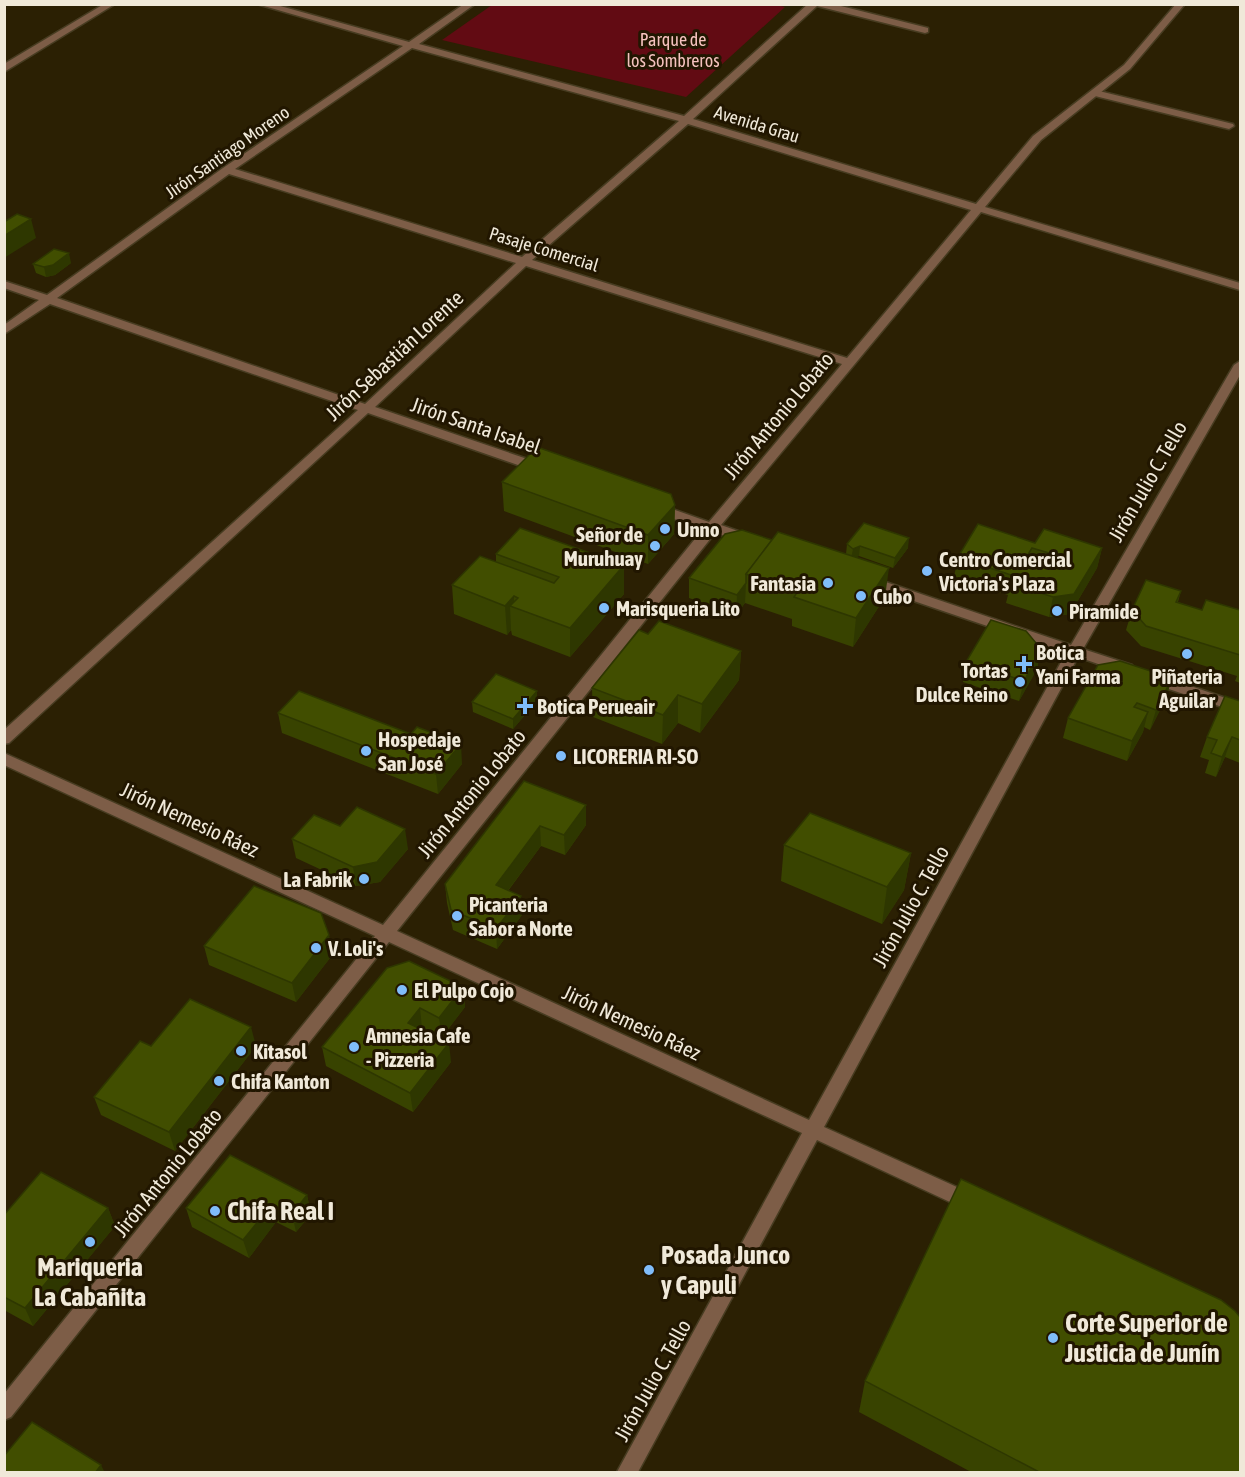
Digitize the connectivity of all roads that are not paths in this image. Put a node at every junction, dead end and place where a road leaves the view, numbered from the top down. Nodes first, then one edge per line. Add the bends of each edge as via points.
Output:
1 (111, 4) edge
2 (261, 4) edge
3 (471, 4) edge
4 (814, 4) edge
5 (820, 4) edge
6 (1181, 4) edge
7 (925, 30) dead end
8 (411, 45) junction
9 (4, 69) edge
10 (1095, 93) junction
11 (686, 120) junction
12 (1228, 126) dead end
13 (227, 170) junction
14 (979, 208) junction
15 (523, 262) junction
16 (4, 284) edge
17 (1240, 286) edge
18 (49, 299) junction
19 (4, 331) edge
20 (849, 362) junction
21 (1240, 365) edge
22 (367, 408) junction
23 (556, 473) edge
24 (645, 504) edge
25 (712, 527) junction
26 (758, 542) edge
27 (859, 578) edge
28 (1074, 651) junction
29 (1240, 708) edge
30 (4, 739) edge
31 (4, 758) edge
32 (385, 933) junction
33 (813, 1130) junction
34 (984, 1208) edge
35 (4, 1410) edge
36 (627, 1473) edge

1 - 9 street
2 - 8 street, Avenida Grau
3 - 8 street, Jirón Santiago Moreno
4 - 11 street, Jirón Sebastián Lorente
5 - 7 street
6 - 10 street, Jirón Antonio Lobato via 1127,67
8 - 11 street, Avenida Grau
8 - 13 street, Jirón Santiago Moreno
10 - 12 street
10 - 14 street, Jirón Antonio Lobato via 1037,138
11 - 14 street, Avenida Grau
11 - 15 street, Jirón Sebastián Lorente
13 - 15 street, Pasaje Comercial
13 - 18 street, Jirón Santiago Moreno
14 - 17 street, Avenida Grau
14 - 20 street, Jirón Antonio Lobato
15 - 20 street, Pasaje Comercial
15 - 22 street, Jirón Sebastián Lorente
16 - 18 street, Jirón Santa Isabel
18 - 19 street, Jirón Santiago Moreno
18 - 22 street, Jirón Santa Isabel
20 - 25 street, Jirón Antonio Lobato
21 - 28 street, Jirón Julio C. Tello
22 - 23 street, Jirón Santa Isabel
22 - 30 street, Jirón Sebastián Lorente
24 - 25 street
25 - 26 street
25 - 32 street, Jirón Antonio Lobato
27 - 28 street
28 - 29 street
28 - 33 street, Jirón Julio C. Tello
31 - 32 street, Jirón Nemesio Ráez
32 - 33 street, Jirón Nemesio Ráez
32 - 35 street, Jirón Antonio Lobato
33 - 34 street, Jirón Nemesio Ráez
33 - 36 street, Jirón Julio C. Tello

